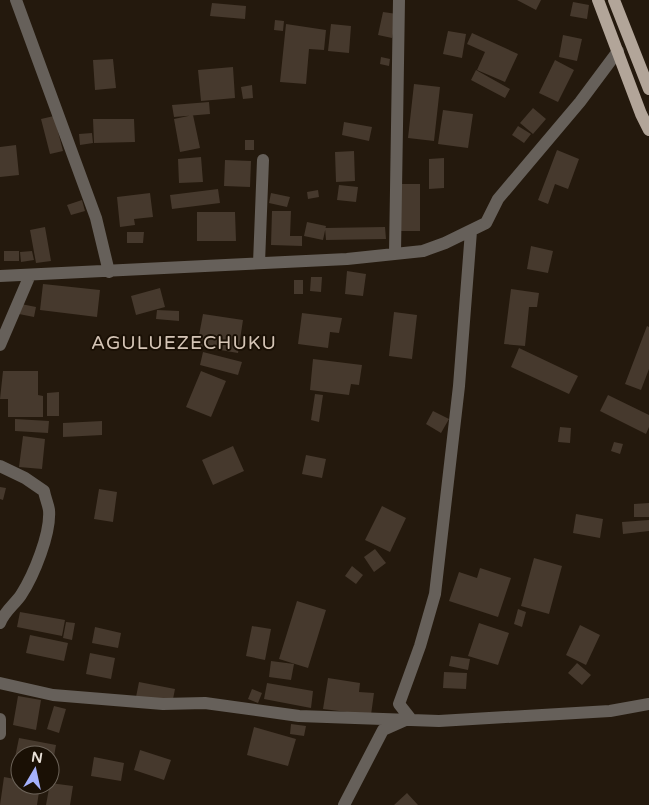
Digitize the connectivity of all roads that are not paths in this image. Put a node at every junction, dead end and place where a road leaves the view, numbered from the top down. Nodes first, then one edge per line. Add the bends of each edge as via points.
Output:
1 (16, 0) edge
2 (398, 0) edge
3 (598, 0) edge
4 (614, 0) edge
5 (618, 51) junction
6 (649, 89) edge
7 (649, 130) edge
8 (263, 160) dead end
9 (471, 231) junction
10 (395, 253) junction
11 (259, 263) junction
12 (109, 272) junction
13 (30, 275) junction
14 (0, 276) edge
15 (0, 344) edge
16 (0, 466) edge
17 (0, 623) edge
18 (0, 683) edge
19 (649, 704) edge
20 (410, 718) junction
21 (0, 719) edge
22 (0, 734) edge
23 (344, 805) edge

1 - 12 street via 96,218
2 - 10 street
3 - 5 main road
4 - 6 main road
5 - 7 main road
5 - 9 street via 580,102 498,199 486,223
8 - 11 street
9 - 10 street via 423,251
9 - 20 street via 460,386 435,594 399,704
10 - 11 street
11 - 12 street
12 - 13 street
13 - 14 street
13 - 15 street
16 - 17 street via 44,491 49,511 46,538 31,574 21,595
18 - 20 street via 53,695 163,704 205,703 299,716
19 - 20 street via 610,711 439,720
20 - 23 street via 382,730
21 - 22 street

